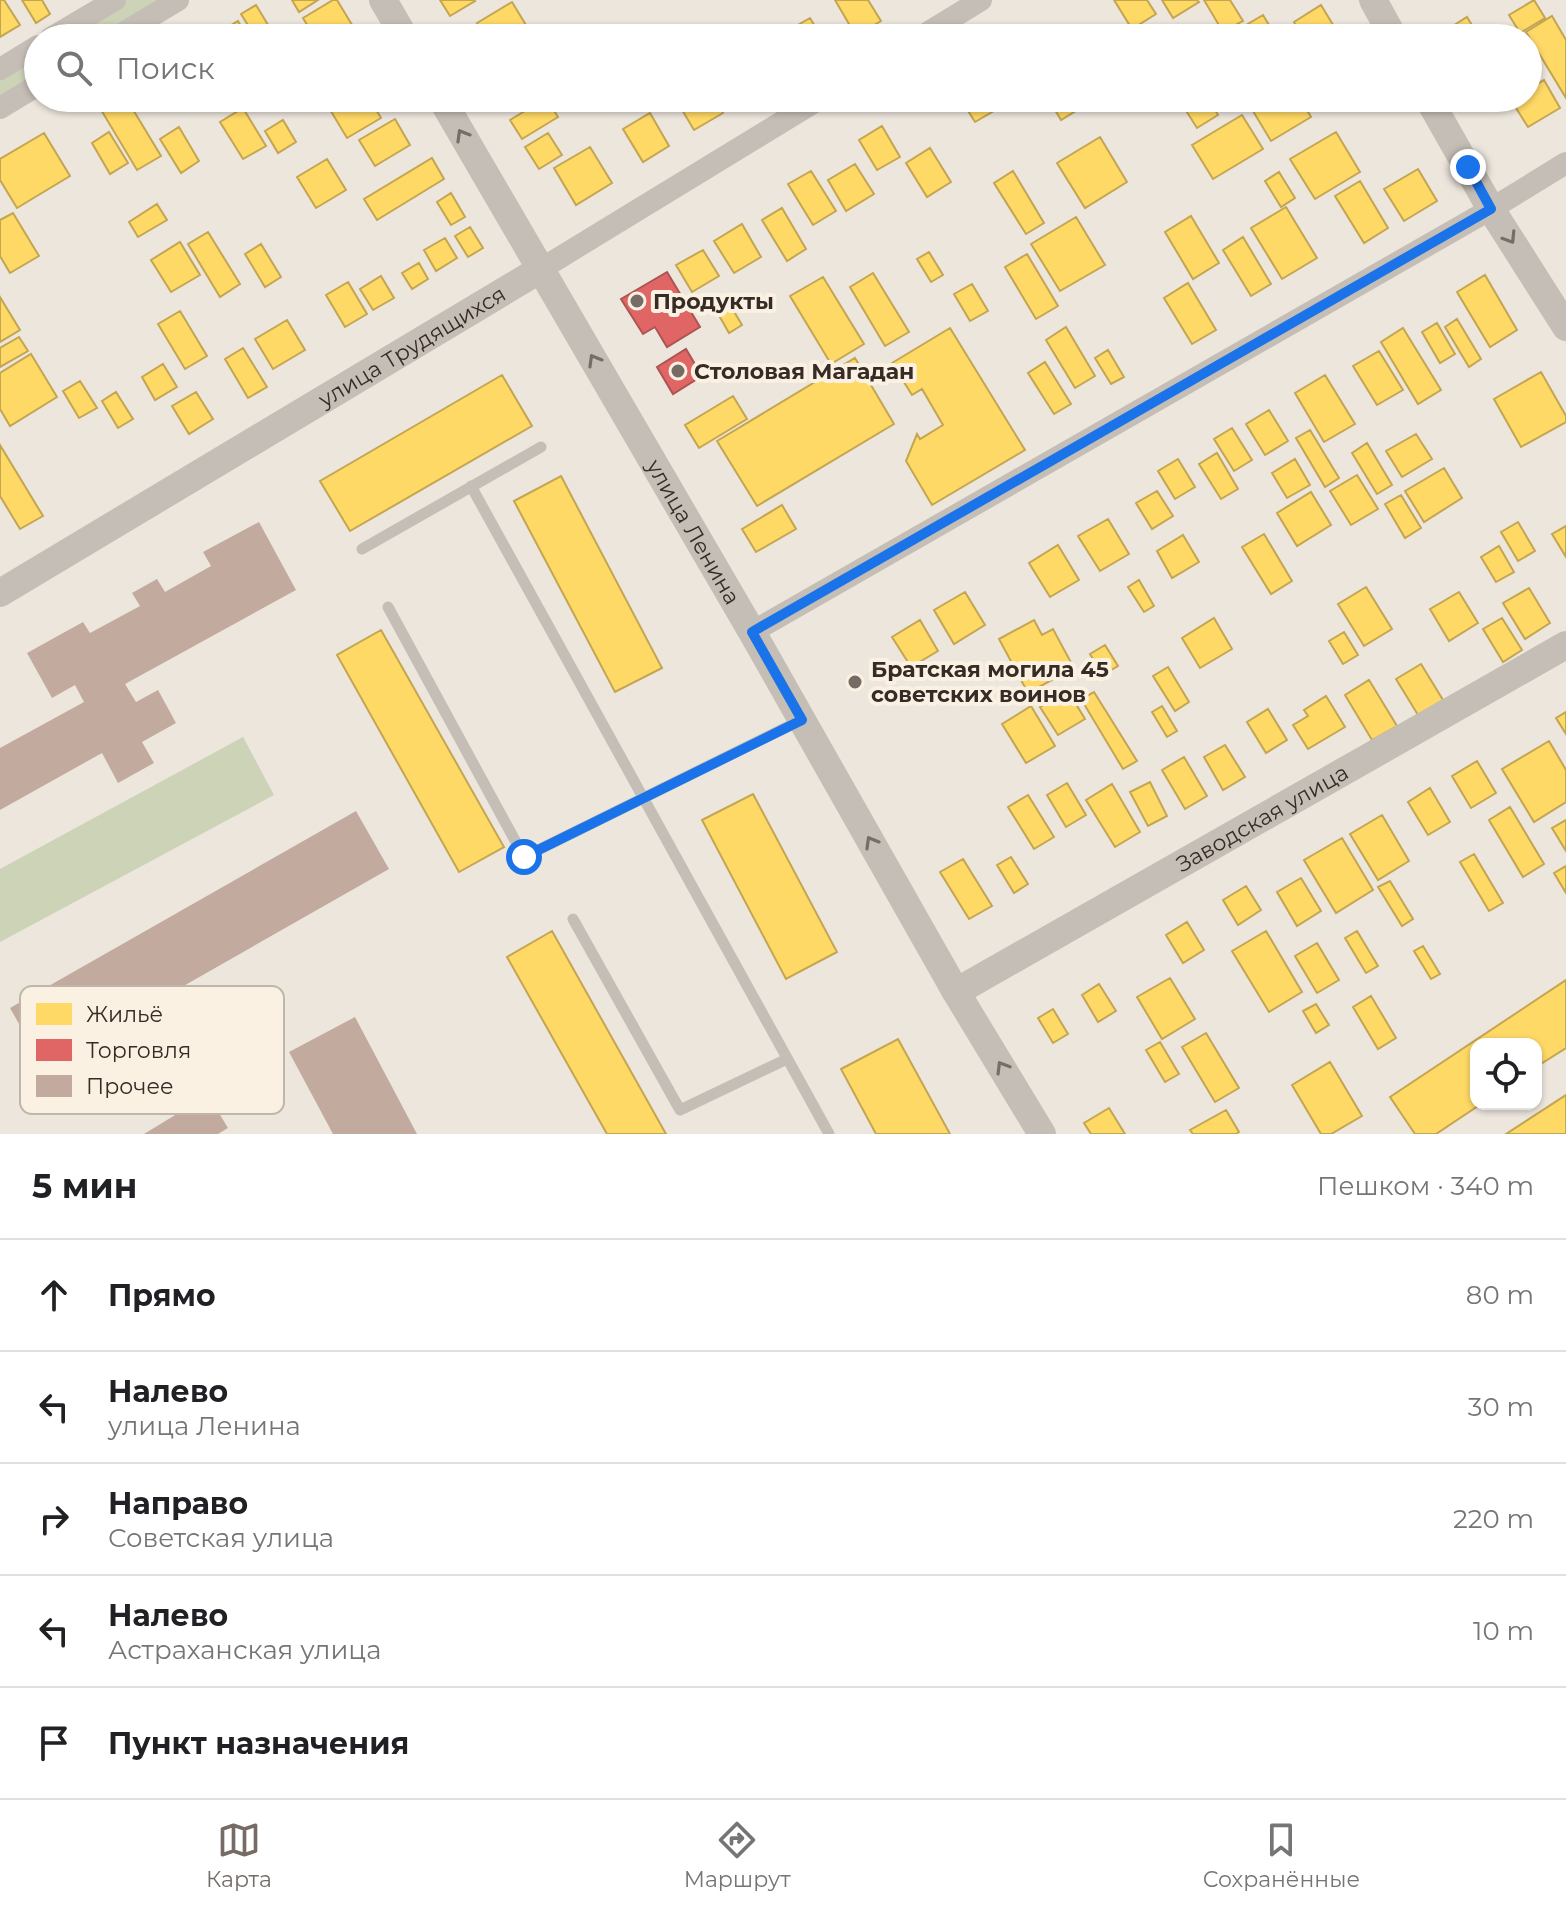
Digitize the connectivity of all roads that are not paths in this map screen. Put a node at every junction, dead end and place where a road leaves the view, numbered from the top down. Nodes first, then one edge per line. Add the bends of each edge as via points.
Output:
1 (115, 0) edge
2 (178, 0) edge
3 (383, 0) edge
4 (981, 0) edge
5 (1373, 0) edge
6 (75, 24) edge
7 (138, 24) edge
8 (397, 24) edge
9 (942, 24) edge
10 (1386, 24) edge
11 (24, 54) edge
12 (0, 69) edge
13 (24, 93) edge
14 (0, 108) edge
15 (449, 112) edge
16 (798, 112) edge
17 (1436, 112) edge
18 (1566, 163) edge
19 (1491, 209) junction
20 (541, 269) junction
21 (1566, 327) edge
22 (541, 447) dead end
23 (471, 486) junction
24 (362, 549) dead end
25 (0, 593) edge
26 (388, 607) dead end
27 (752, 632) junction
28 (1566, 645) edge
29 (802, 720) junction
30 (644, 797) junction
31 (573, 919) dead end
32 (956, 992) junction
33 (787, 1059) junction
34 (829, 1134) edge
35 (1042, 1134) edge

1 - 6 street
2 - 7 street
3 - 8 street
4 - 9 street
5 - 10 street
11 - 12 street
13 - 14 street
20 -> 15 street, улица Ленина
16 - 20 street, улица Трудящихся
17 - 19 street
18 - 19 street
19 -> 21 street
19 - 27 street
20 - 25 street, улица Трудящихся
27 -> 20 street, улица Ленина
22 - 23 lane
23 - 24 lane
23 - 30 lane
26 - 30 lane via 524,857
27 - 29 street, улица Ленина
28 - 32 street, Заводская улица
29 - 30 lane
32 -> 29 street, улица Ленина
30 - 33 lane
31 - 33 lane via 680,1110
35 -> 32 street, улица Ленина
33 - 34 lane

